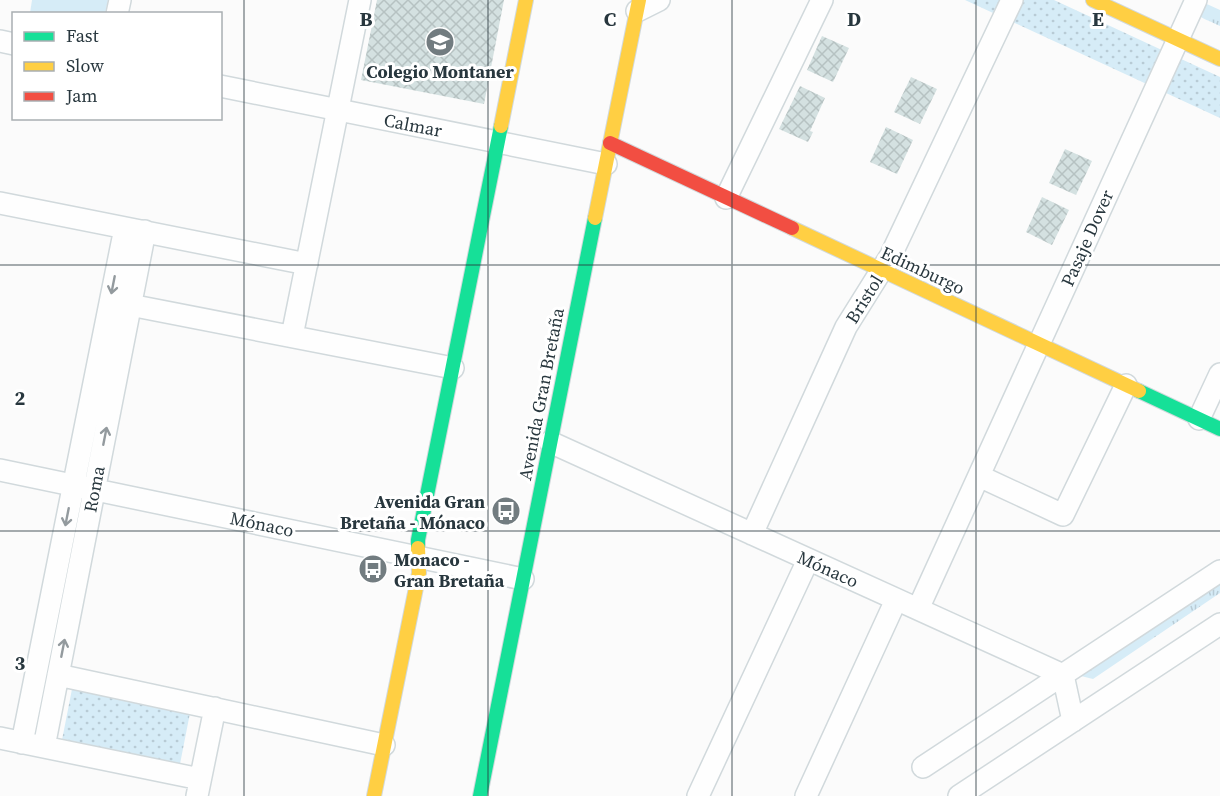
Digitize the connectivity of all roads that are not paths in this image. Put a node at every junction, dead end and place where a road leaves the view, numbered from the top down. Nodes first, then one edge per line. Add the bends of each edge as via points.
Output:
1 (360, 0) edge
2 (526, 0) edge
3 (659, 0) edge
4 (822, 0) edge
5 (1012, 0) edge
6 (1093, 0) edge
7 (1196, 0) edge
8 (638, 6) edge
9 (1178, 39) junction
10 (1220, 59) edge
11 (222, 86) edge
12 (338, 110) junction
13 (498, 142) junction
14 (608, 154) junction
15 (726, 198) junction
16 (0, 203) edge
17 (135, 230) junction
18 (307, 264) junction
19 (882, 271) junction
20 (130, 305) junction
21 (292, 336) junction
22 (1039, 344) junction
23 (453, 368) junction
24 (1220, 374) edge
25 (1126, 385) junction
26 (1199, 419) junction
27 (1220, 429) edge
28 (550, 442) junction
29 (0, 470) edge
30 (979, 476) junction
31 (73, 484) junction
32 (94, 489) junction
33 (752, 534) junction
34 (418, 557) junction
35 (808, 560) junction
36 (1220, 571) edge
37 (523, 579) junction
38 (896, 600) junction
39 (918, 609) junction
40 (1220, 624) edge
41 (1063, 675) junction
42 (57, 682) junction
43 (33, 685) junction
44 (215, 708) junction
45 (1073, 721) junction
46 (0, 738) edge
47 (22, 743) junction
48 (384, 745) junction
49 (44, 747) junction
50 (923, 767) dead end
51 (198, 788) edge
52 (374, 796) edge
53 (480, 796) edge
54 (698, 796) edge
55 (806, 796) edge
56 (959, 796) edge

1 - 12 street
2 - 13 street
3 - 8 street
4 - 15 street
5 - 19 street, Bristol
6 - 9 street
7 - 9 street, Pasaje Dover
8 - 14 street, Avenida Gran Bretaña
9 - 10 street
9 - 22 street, Pasaje Dover
11 - 12 street, Calmar
12 - 13 street, Calmar
12 - 18 street
13 - 14 street, Calmar
13 - 23 street
14 - 15 street, Edimburgo
14 - 28 street, Avenida Gran Bretaña
15 - 19 street, Edimburgo
16 - 17 street
17 - 18 street
17 - 20 street, Roma
17 -> 31 street, Roma
18 - 21 street
19 - 22 street, Edimburgo
19 - 33 street, Bristol via 846,327
20 - 21 street
32 -> 20 street, Roma
21 - 23 street
22 - 25 street, Edimburgo
22 - 30 street, Pasaje Dover
23 - 34 street via 418,540
24 - 26 street
25 - 26 street, Edimburgo
25 - 30 street via 1063,515
26 - 27 street, Edimburgo
28 - 33 street, Mónaco
28 - 37 street, Avenida Gran Bretaña
29 - 31 street, Mónaco
30 - 39 street, Pasaje Dover
31 - 32 street, Mónaco
31 -> 43 street, Roma
32 - 34 street, Mónaco
42 -> 32 street, Roma
33 - 35 street, Mónaco
34 - 37 street, Mónaco
34 - 48 street via 419,573
35 - 38 street, Mónaco
35 - 54 street
36 - 41 street
37 - 53 street, Avenida Gran Bretaña
38 - 39 street, Mónaco
38 - 55 street
39 - 41 street, Mónaco
40 - 45 street
41 - 45 street
41 - 50 street
42 - 43 street
42 - 44 street
42 - 49 street, Roma
43 - 47 street, Roma
44 - 48 street
44 - 51 street
45 - 56 street
46 - 47 street
47 - 49 street
48 - 52 street
49 - 51 street

